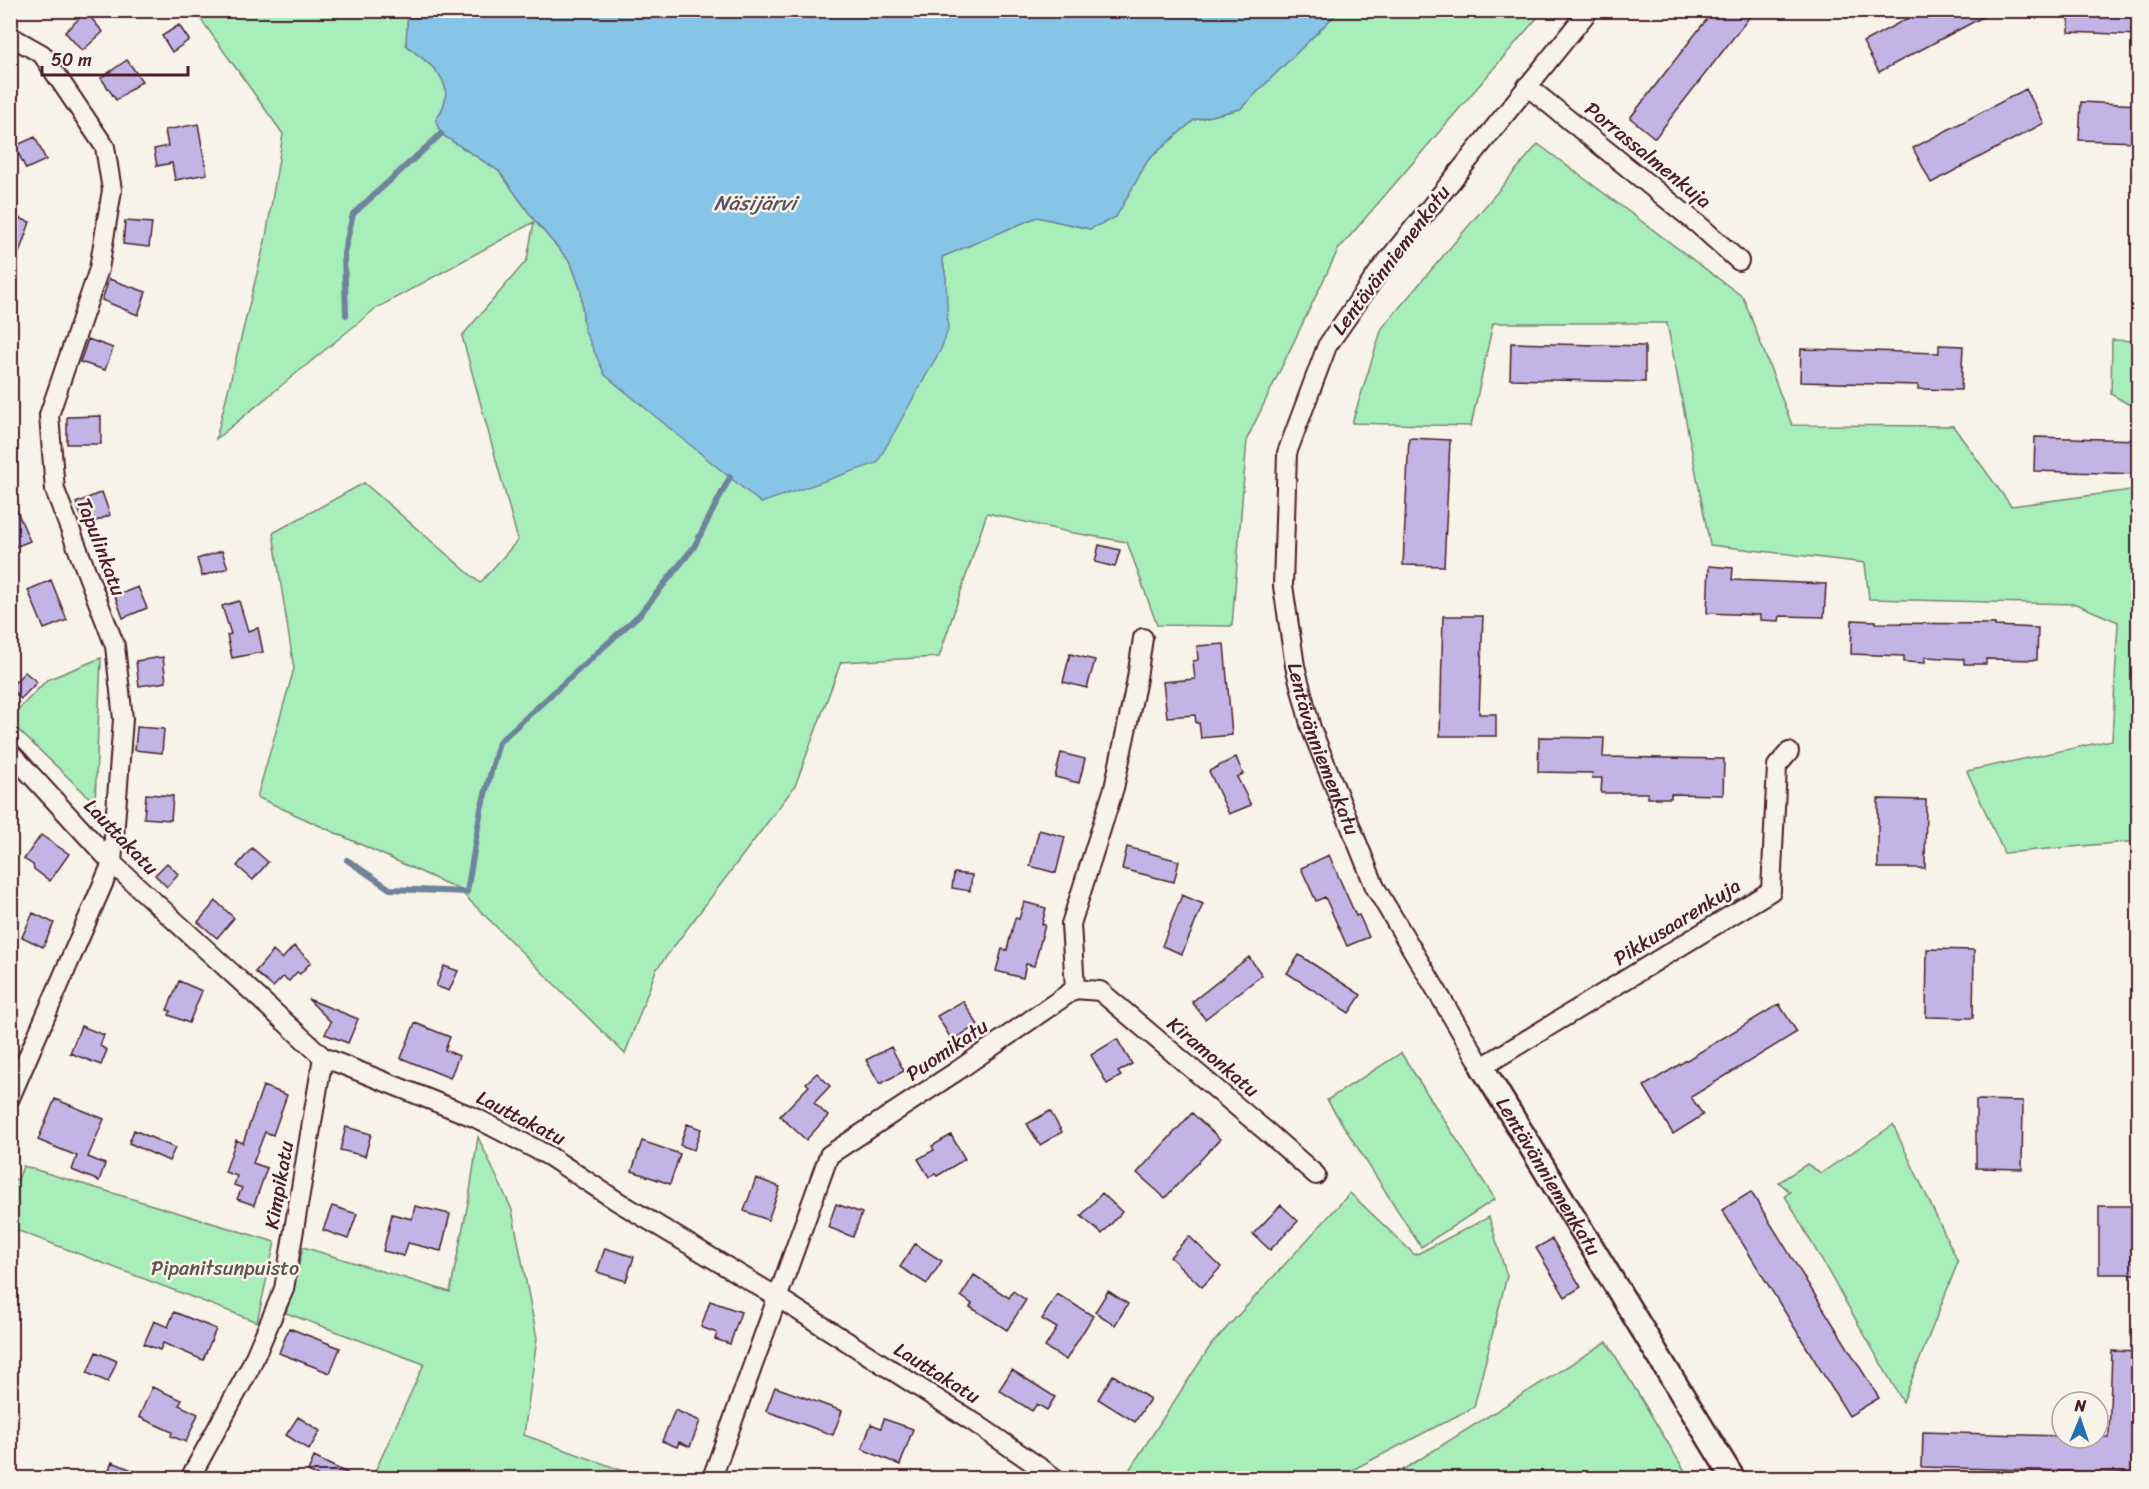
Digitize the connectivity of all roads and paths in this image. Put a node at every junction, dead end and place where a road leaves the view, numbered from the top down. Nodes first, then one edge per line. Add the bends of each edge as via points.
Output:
1 (1589, 10) edge
2 (10, 36) edge
3 (1527, 86) junction
4 (1739, 261) dead end
5 (1143, 638) dead end
6 (10, 752) edge
7 (1789, 752) dead end
8 (112, 863) junction
9 (1075, 989) junction
10 (323, 1057) junction
11 (1482, 1067) junction
12 (10, 1098) edge
13 (1316, 1175) dead end
14 (777, 1297) junction
15 (190, 1479) edge
16 (712, 1479) edge
17 (1055, 1479) edge
18 (1733, 1479) edge

1 - 3 street, Lentävänniemenkatu
2 - 8 street, Tapulinkatu via 42,54 105,147 112,190 99,269 49,415 55,490 115,646 123,719
3 - 4 street, Porrassalmenkuja
3 - 11 street, Lentävänniemenkatu via 1380,270 1327,346 1287,453 1283,586 1295,666 1311,728 1375,887
5 - 9 street via 1114,788 1071,924
6 - 8 street, Lauttakatu
7 - 11 street, Pikkusaarenkuja via 1777,766 1771,891
8 - 10 street, Lauttakatu
8 - 12 street, Tapulinkatu
9 - 13 street, Kiramonkatu via 1100,991
9 - 14 street, Puomikatu via 829,1155
10 - 14 street, Lauttakatu via 476,1118 549,1155 617,1201
10 - 15 street, Kimpikatu via 284,1289 250,1368
11 - 18 street, Lentävänniemenkatu
14 - 16 street, Puomikatu
14 - 17 street, Lauttakatu via 975,1423

